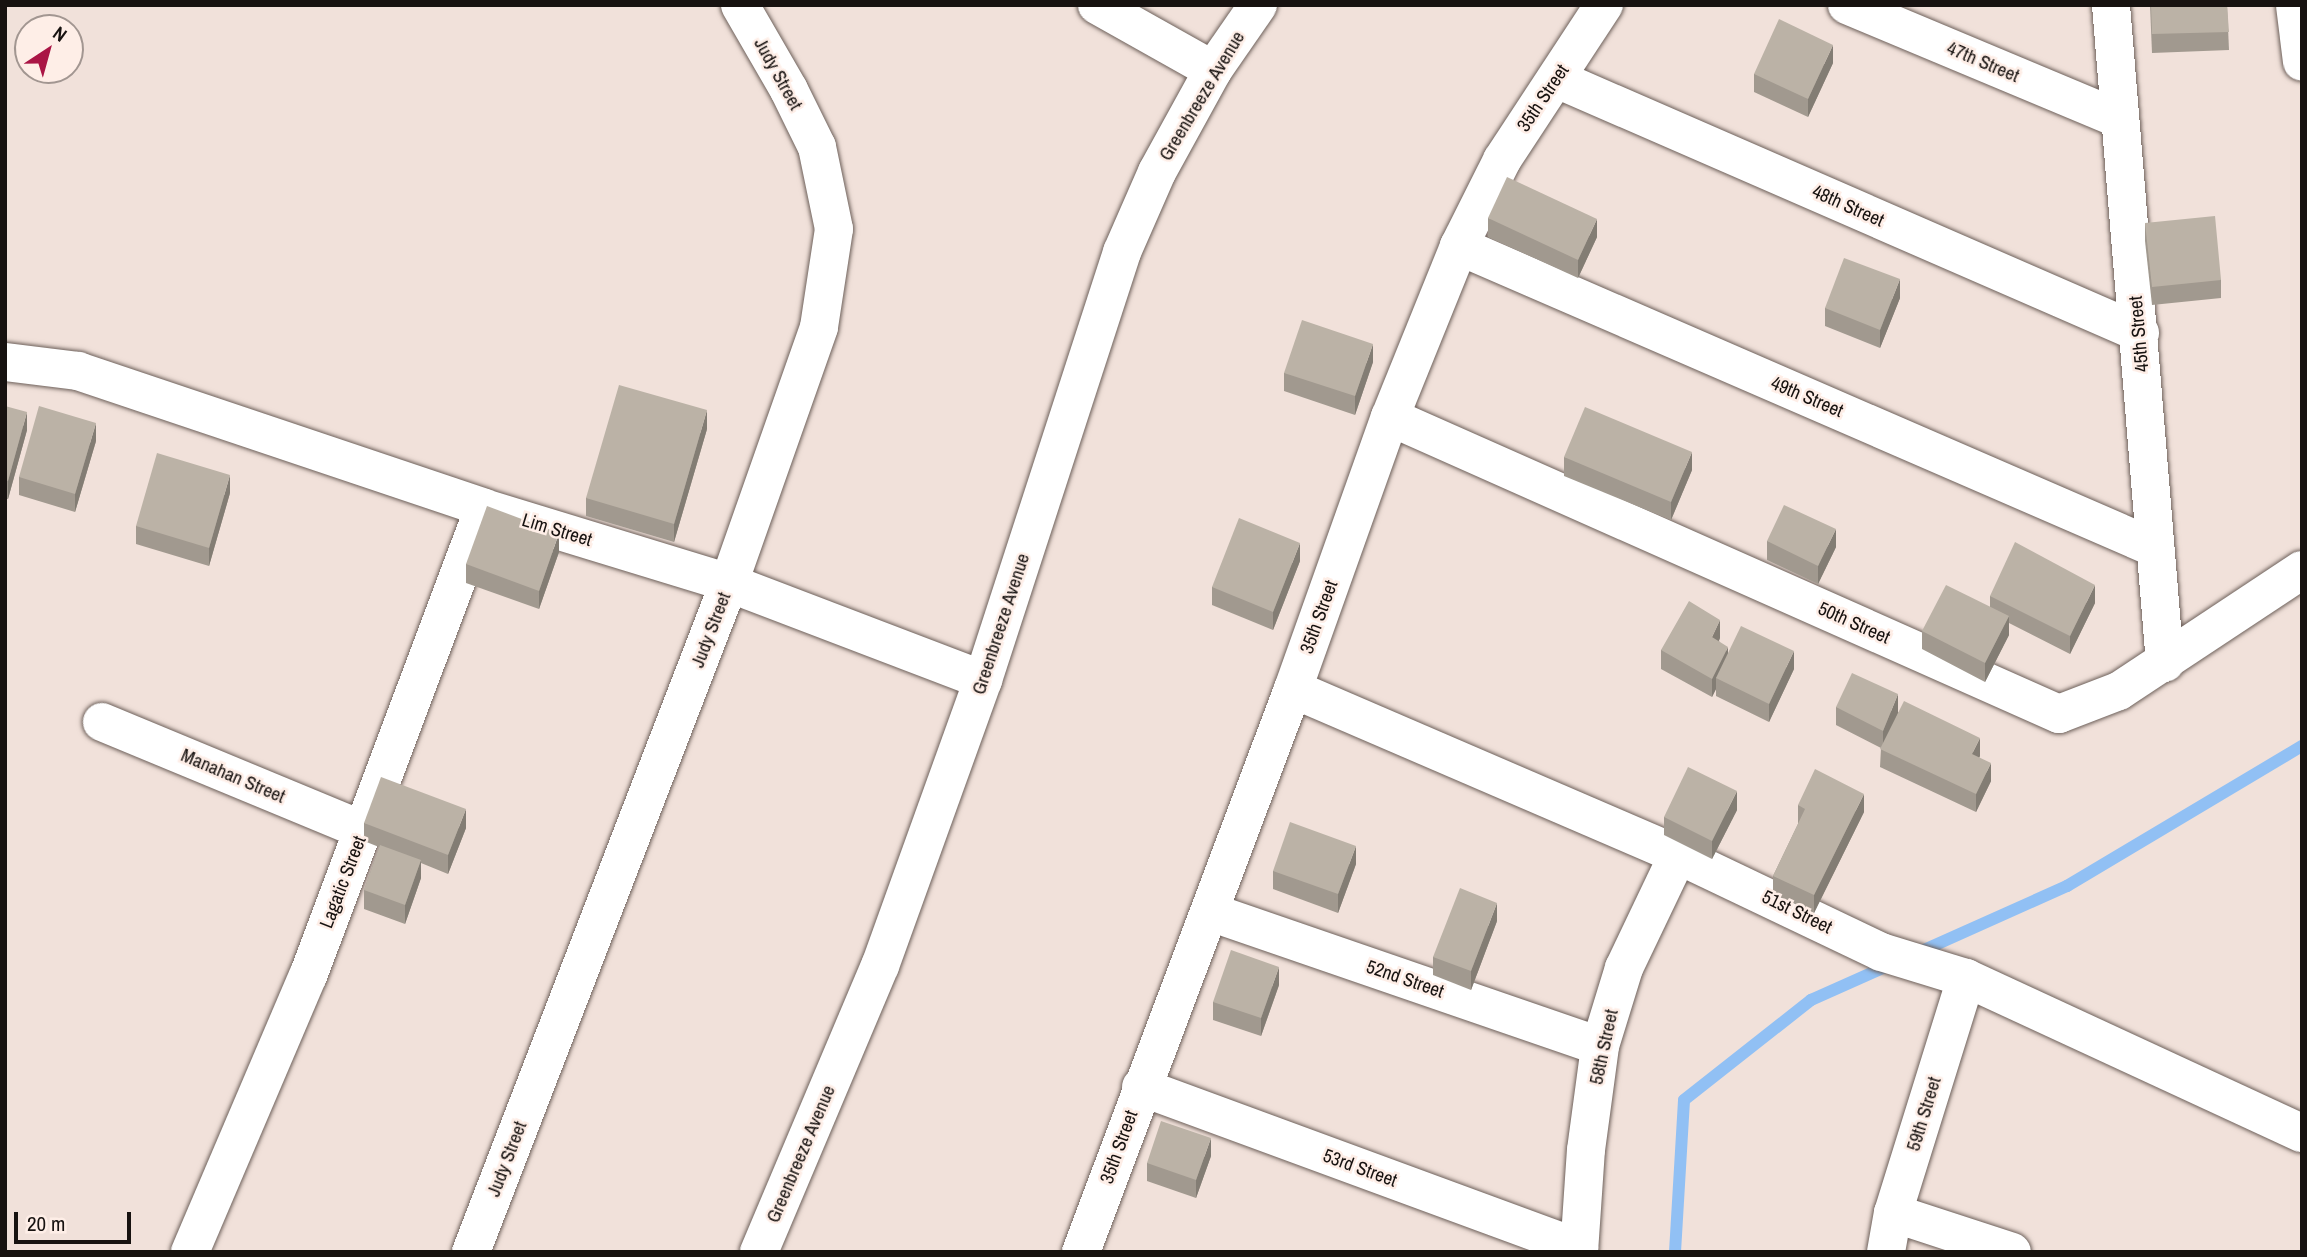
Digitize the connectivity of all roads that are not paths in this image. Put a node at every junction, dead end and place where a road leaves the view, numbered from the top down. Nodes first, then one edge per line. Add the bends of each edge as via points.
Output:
1 (740, 5) edge
2 (1097, 5) edge
3 (1258, 5) edge
4 (1604, 5) edge
5 (1847, 5) edge
6 (2111, 5) edge
7 (2295, 5) edge
8 (2302, 62) edge
9 (1213, 70) junction
10 (1556, 79) junction
11 (2119, 119) junction
12 (1459, 246) junction
13 (2140, 333) junction
14 (5, 362) edge
15 (1390, 417) junction
16 (484, 508) junction
17 (2155, 548) junction
18 (2302, 570) edge
19 (729, 583) junction
20 (2165, 663) junction
21 (983, 680) junction
22 (1293, 689) junction
23 (102, 722) dead end
24 (363, 830) junction
25 (1678, 855) junction
26 (1210, 912) junction
27 (1966, 978) junction
28 (1600, 1046) junction
29 (1141, 1087) junction
30 (2302, 1133) edge
31 (1893, 1213) junction
32 (1579, 1250) edge
33 (190, 1252) edge
34 (471, 1252) edge
35 (760, 1252) edge
36 (1080, 1252) edge
37 (1886, 1252) edge
38 (2012, 1252) edge

1 - 19 street, Judy Street via 817,147 834,229 819,327
2 - 9 street
3 - 9 street, Greenbreeze Avenue
4 - 10 street, 35th Street
5 - 11 street, 47th Street
6 - 11 street, 45th Street
7 - 8 street
9 - 21 street, Greenbreeze Avenue via 1157,172 1122,251
10 - 12 street, 35th Street via 1502,160
10 - 13 street, 48th Street
11 - 13 street, 45th Street
12 - 15 street, 35th Street
12 - 17 street, 49th Street
13 - 17 street, 45th Street
14 - 16 street, Lim Street via 78,371
15 - 20 street, 50th Street via 2059,714 2119,691
15 - 22 street, 35th Street
16 - 19 street, Lim Street
16 - 24 street, Lagatic Street
17 - 20 street, 45th Street
18 - 20 street, 50th Street
19 - 21 street, Lim Street
19 - 34 street, Judy Street
21 - 35 street, Greenbreeze Avenue via 880,966
22 - 25 street, 51st Street
22 - 26 street, 35th Street
23 - 24 street, Manahan Street
24 - 33 street, Lagatic Street via 308,976
25 - 27 street, 51st Street via 1881,952
25 - 28 street, 58th Street via 1623,968
26 - 28 street, 52nd Street
26 - 29 street, 35th Street
27 - 30 street, 51st Street
27 - 31 street, 59th Street
28 - 32 street, 58th Street
29 - 32 street, 53rd Street
29 - 36 street, 35th Street
31 - 37 street, 59th Street
31 - 38 street

